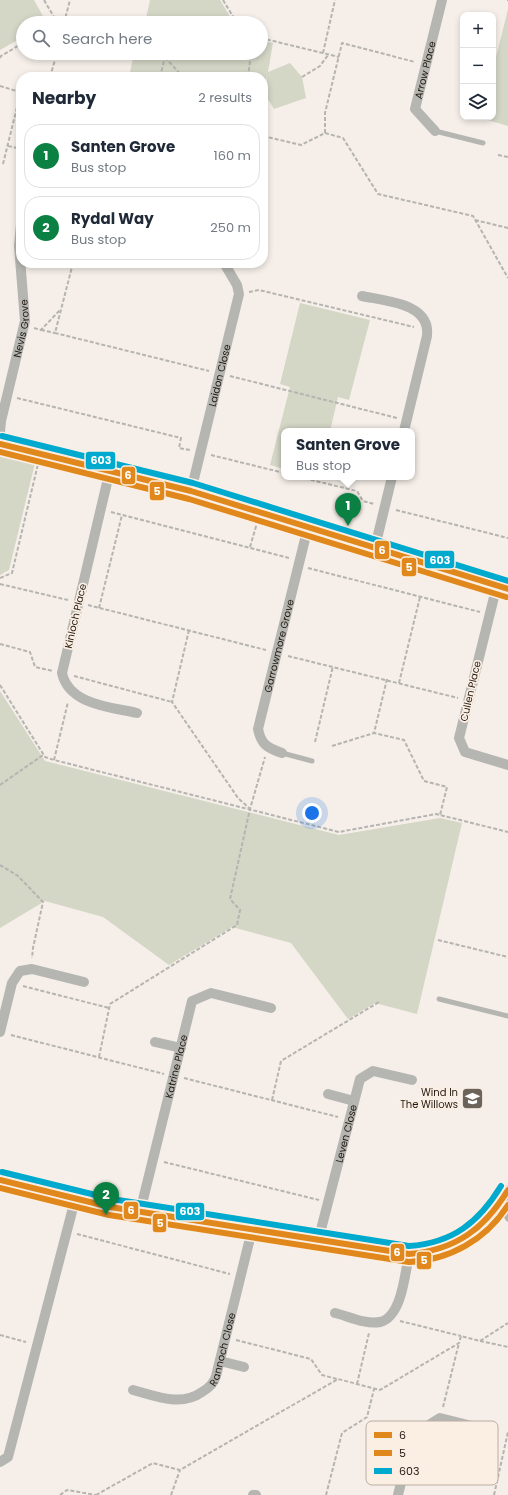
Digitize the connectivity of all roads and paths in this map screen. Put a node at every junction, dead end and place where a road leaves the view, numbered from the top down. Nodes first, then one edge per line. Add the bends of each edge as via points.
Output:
1 (44, 0) edge
2 (70, 0) edge
3 (223, 0) edge
4 (335, 0) edge
5 (442, 0) edge
6 (53, 16) edge
7 (66, 16) edge
8 (233, 16) edge
9 (268, 40) edge
10 (16, 47) edge
11 (323, 54) junction
12 (328, 55) junction
13 (339, 57) junction
14 (0, 58) edge
15 (54, 60) edge
16 (164, 60) edge
17 (168, 60) edge
18 (249, 60) edge
19 (427, 65) junction
20 (51, 72) edge
21 (161, 72) edge
22 (178, 72) edge
23 (248, 72) edge
24 (302, 77) dead end
25 (0, 86) edge
26 (16, 90) edge
27 (16, 109) edge
28 (435, 131) joint
29 (325, 133) junction
30 (268, 137) edge
31 (483, 143) dead end
32 (8, 146) junction
33 (16, 148) edge
34 (498, 155) dead end
35 (508, 157) edge
36 (3, 164) dead end
37 (476, 220) junction
38 (508, 228) edge
39 (20, 268) edge
40 (72, 268) edge
41 (227, 268) edge
42 (508, 278) edge
43 (238, 294) junction
44 (362, 296) dead end
45 (61, 309) junction
46 (24, 326) junction
47 (41, 330) junction
48 (428, 330) junction
49 (55, 333) junction
50 (218, 373) junction
51 (7, 396) junction
52 (406, 421) junction
53 (405, 428) edge
54 (0, 432) edge
55 (0, 444) edge
56 (41, 453) junction
57 (200, 453) junction
58 (110, 470) junction
59 (281, 472) edge
60 (311, 480) edge
61 (391, 480) edge
62 (191, 491) junction
63 (385, 507) junction
64 (100, 510) junction
65 (260, 512) junction
66 (122, 515) junction
67 (308, 527) junction
68 (508, 538) edge
69 (375, 547) junction
70 (250, 548) junction
71 (299, 563) junction
72 (0, 578) edge
73 (0, 584) edge
74 (497, 585) junction
75 (508, 589) edge
76 (420, 597) junction
77 (78, 603) junction
78 (99, 608) junction
79 (489, 614) junction
80 (189, 630) junction
81 (0, 644) edge
82 (277, 653) junction
83 (333, 666) junction
84 (62, 673) junction
85 (387, 680) junction
86 (400, 683) junction
87 (0, 685) edge
88 (71, 691) junction
89 (467, 701) junction
90 (172, 702) junction
91 (137, 713) dead end
92 (374, 733) junction
93 (315, 742) dead end
94 (332, 746) dead end
95 (268, 749) junction
96 (282, 753) joint
97 (44, 755) junction
98 (54, 760) junction
99 (312, 761) dead end
100 (508, 765) edge
101 (0, 785) edge
102 (250, 809) junction
103 (440, 815) junction
104 (508, 832) edge
105 (0, 865) edge
106 (438, 940) dead end
107 (508, 957) edge
108 (32, 969) junction
109 (84, 982) dead end
110 (12, 983) junction
111 (439, 999) dead end
112 (379, 1002) dead end
113 (110, 1008) junction
114 (271, 1008) dead end
115 (508, 1016) edge
116 (0, 1032) edge
117 (155, 1042) dead end
118 (181, 1048) junction
119 (99, 1057) dead end
120 (412, 1080) dead end
121 (328, 1094) dead end
122 (272, 1100) dead end
123 (354, 1101) junction
124 (153, 1159) junction
125 (0, 1180) edge
126 (508, 1190) edge
127 (75, 1200) junction
128 (328, 1202) junction
129 (499, 1206) junction
130 (140, 1212) junction
131 (508, 1212) edge
132 (508, 1220) edge
133 (252, 1230) junction
134 (67, 1232) junction
135 (318, 1241) junction
136 (409, 1254) junction
137 (240, 1276) junction
138 (335, 1313) dead end
139 (391, 1315) junction
140 (372, 1322) junction
141 (508, 1323) edge
142 (0, 1335) edge
143 (461, 1336) junction
144 (226, 1338) junction
145 (480, 1341) junction
146 (459, 1343) junction
147 (37, 1345) junction
148 (508, 1347) edge
149 (220, 1361) junction
150 (244, 1367) dead end
151 (338, 1379) junction
152 (356, 1384) junction
153 (374, 1389) junction
154 (133, 1390) dead end
155 (440, 1418) junction
156 (435, 1421) edge
157 (452, 1421) edge
158 (508, 1432) edge
159 (0, 1462) edge
160 (180, 1470) junction
161 (498, 1477) edge
162 (400, 1485) edge
163 (496, 1485) edge
164 (68, 1490) junction
165 (60, 1495) edge
166 (66, 1495) edge
167 (96, 1495) edge
168 (171, 1495) edge
169 (253, 1495) edge
170 (256, 1495) edge
171 (326, 1495) edge
172 (398, 1495) edge
173 (494, 1495) edge

1 - 6 path
2 - 7 path
3 - 8 path
4 - 11 path
5 - 19 street, Arrow Place
9 - 11 path
10 - 14 path
11 - 12 path
12 - 13 path
12 - 24 path via 320,66 308,76
13 - 19 path via 342,43
13 - 29 path via 325,113
15 - 20 path
16 - 21 path
17 - 22 path
18 - 23 path
19 - 28 street, Arrow Place via 415,109
25 - 26 path
27 - 32 path
28 - 31 lane, Arrow Place
29 - 30 path via 301,145
29 - 37 path via 343,138 378,194 473,216
32 - 33 path
32 - 36 path
34 - 35 path
37 - 38 path
37 - 42 path
39 - 46 street, Nevis Grove
40 - 45 path
41 - 43 street via 237,284
43 - 48 path via 259,290
43 - 50 street, Laidon Close
44 - 48 street via 414,309 425,318
45 - 47 path
45 - 49 path
46 - 47 path
46 - 51 street, Nevis Grove
47 - 49 path
48 - 52 street
49 - 50 path
50 - 52 path
50 - 57 street, Laidon Close
51 - 54 street, Nevis Grove
51 - 57 path via 181,438 179,448
52 - 53 street
55 - 56 street
56 - 58 street
56 - 72 path via 12,573
57 - 59 path
57 - 62 street, Laidon Close
58 - 62 street
58 - 64 street, Kinloch Place
60 - 63 path via 357,491 363,501
61 - 63 street
62 - 65 street
63 - 68 path
63 - 69 street
64 - 66 path
64 - 77 street, Kinloch Place
65 - 67 street
65 - 70 path
66 - 70 path
66 - 78 path
67 - 69 street
67 - 71 street, Garrowmore Grove
69 - 74 street
70 - 71 path
71 - 76 path
71 - 82 street, Garrowmore Grove
73 - 77 path
74 - 75 street
74 - 79 street, Cullen Place
76 - 79 path
76 - 86 path
77 - 78 path
77 - 84 street, Kinloch Place
78 - 80 path
79 - 89 street, Cullen Place
80 - 82 path
80 - 90 path
81 - 84 path via 30,652 35,667
82 - 83 path
82 - 95 street, Garrowmore Grove via 258,729 260,740
83 - 85 path
83 - 93 path
84 - 88 street
84 - 90 path
85 - 86 path
85 - 92 path
86 - 89 path
87 - 97 path
88 - 91 street via 85,700
88 - 98 path
89 - 100 street, Cullen Place via 459,738 465,752
90 - 102 path via 238,798
92 - 94 path
92 - 103 path via 404,740 424,781 447,786
95 - 96 street
95 - 102 path
96 - 99 lane
97 - 98 path via 45,758
97 - 101 path
98 - 102 path
102 - 103 path via 339,832
102 - 113 path via 230,899 240,910 237,925 110,1004
103 - 104 path
105 - 108 path via 18,876 43,902 32,948
106 - 107 path
108 - 109 street
108 - 110 street via 20,971
110 - 113 path
110 - 116 street
111 - 115 lane
112 - 122 path via 281,1061
113 - 119 path
114 - 118 street, Katrine Place via 211,993 192,1001
117 - 118 street
118 - 124 street, Katrine Place
120 - 123 street, Leven Close via 373,1071 360,1079
121 - 123 street
123 - 128 street, Leven Close
124 - 128 path
124 - 130 street, Katrine Place
125 - 127 street
126 - 129 street
127 - 130 street
127 - 134 street
128 - 135 street, Leven Close
129 - 131 lane
129 - 132 lane
129 - 136 street via 485,1222 464,1239 434,1251
130 - 133 street
133 - 135 street
133 - 137 street, Rannoch Close
134 - 137 path
134 - 147 street
135 - 136 street
136 - 139 street via 398,1304
137 - 144 street, Rannoch Close
138 - 140 street
139 - 140 street via 380,1322
139 - 143 path via 397,1320
140 - 152 path
141 - 145 path
142 - 147 path
143 - 145 path
143 - 146 path
144 - 149 street, Rannoch Close
144 - 151 path via 311,1359 322,1375
145 - 148 path
146 - 153 path via 380,1390
146 - 155 path
147 - 159 street via 8,1457
149 - 150 street
149 - 154 street, Rannoch Close via 212,1383 188,1399 174,1400
151 - 152 path
151 - 160 path
152 - 153 path
153 - 171 path via 367,1417 342,1433
155 - 156 street
155 - 157 street
158 - 161 path
160 - 167 path via 153,1462
160 - 168 path
162 - 172 street
163 - 173 path
164 - 165 path
164 - 166 path
164 - 167 path
169 - 170 street

